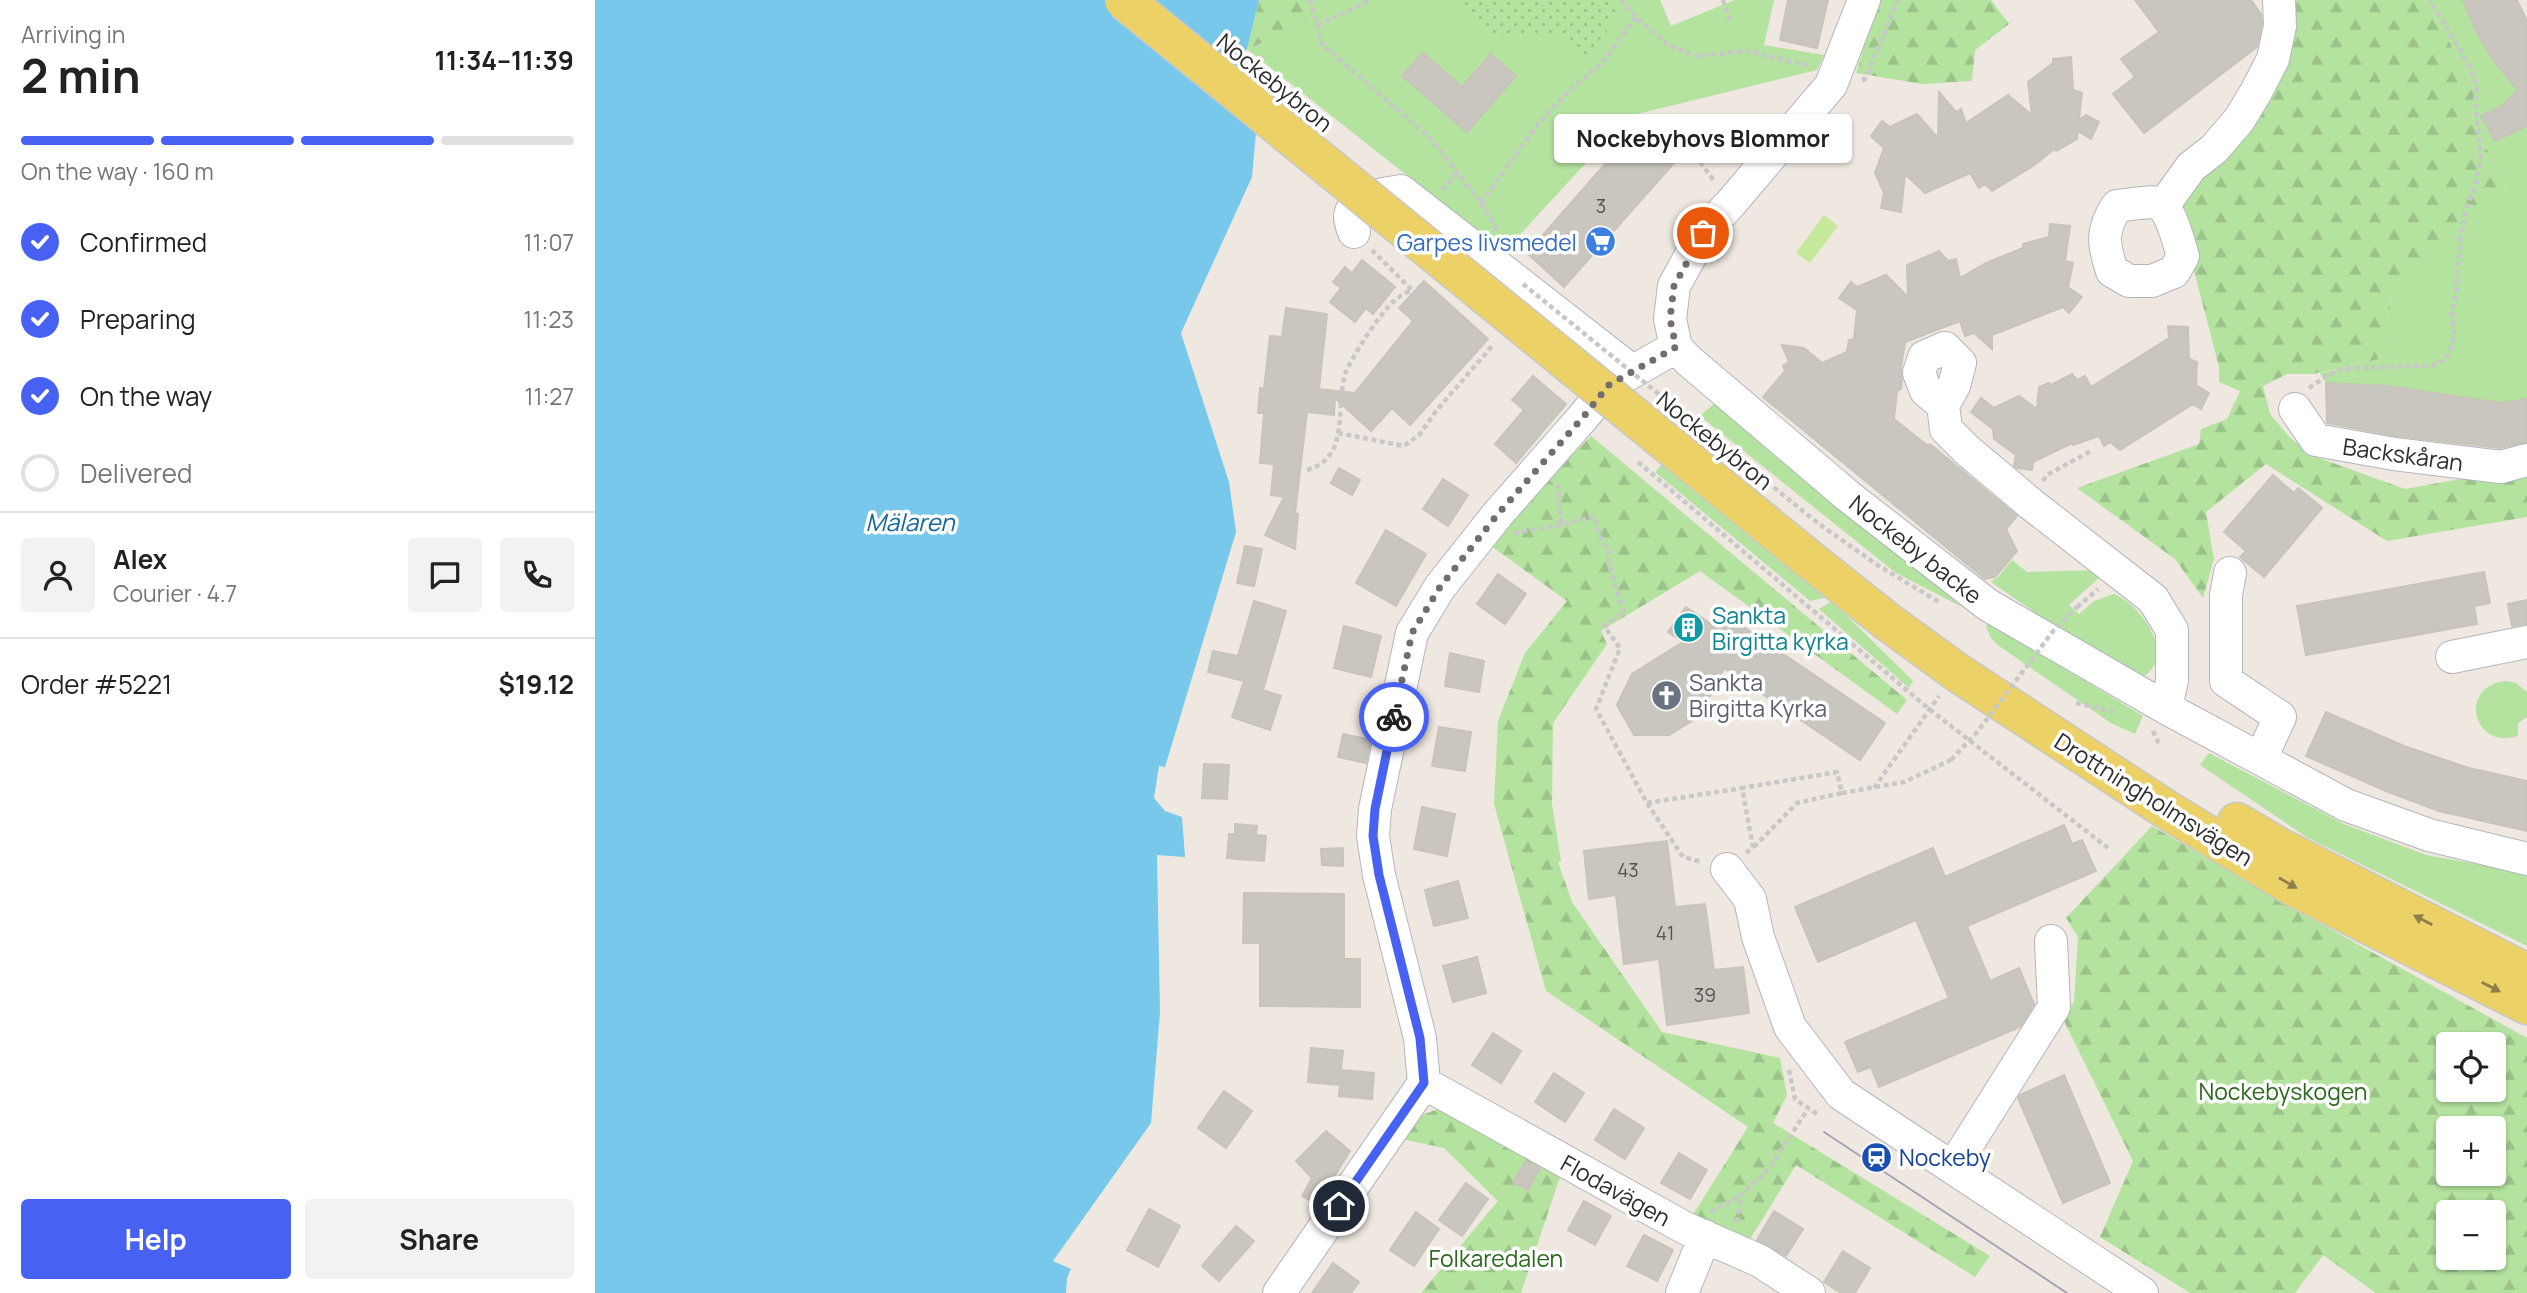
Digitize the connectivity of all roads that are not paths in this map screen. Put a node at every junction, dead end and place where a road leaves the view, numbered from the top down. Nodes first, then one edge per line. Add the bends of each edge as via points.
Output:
1 (1124, 0) edge
2 (1152, 0) edge
3 (1864, 0) edge
4 (2279, 0) edge
5 (2163, 206) dead end
6 (1354, 232) road end
7 (1682, 354) junction
8 (1632, 371) junction
9 (1943, 405) dead end
10 (2295, 409) road end
11 (2527, 460) edge
12 (1812, 547) junction
13 (2230, 573) dead end
14 (2527, 642) edge
15 (2452, 657) dead end
16 (2166, 708) junction
17 (2261, 758) junction
18 (2527, 859) edge
19 (1727, 869) road end
20 (2051, 941) dead end
21 (2527, 974) edge
22 (2527, 1005) edge
23 (1424, 1083) junction
24 (1953, 1167) junction
25 (1720, 1242) junction
26 (1279, 1293) edge
27 (1682, 1293) edge
28 (1809, 1293) edge
29 (2142, 1293) edge

1 - 12 main road, Nockebybron, bridge
2 - 12 main road, Nockebybron
3 - 7 street via 1831,85 1703,233 1674,286 1670,319
4 - 5 street via 2280,26 2273,59 2256,92 2239,120 2191,167
6 - 8 street via 1350,211 1361,198 1401,191
7 - 8 street
7 - 16 street, Nockeby backe via 1848,496 1988,605
8 - 23 street via 1609,385 1497,515 1440,587 1412,633 1373,836 1420,1038
9 - 16 street via 1946,429 1968,451 2153,599 2172,631 2172,680
10 - 11 street, Backskåran via 2316,440 2501,467
21 -> 12 main road, Drottningholmsvägen via 2279,846 2179,788
12 -> 22 main road, Drottningholmsvägen via 1888,622 2167,810 2293,886
13 - 17 street via 2227,681 2280,717
14 - 15 street
16 - 17 street, Nockeby backe
17 - 18 street, Nockeby backe via 2346,805 2429,835
19 - 24 street via 1750,899 1758,937 1790,1027 1841,1094
20 - 24 street via 2054,1007
23 - 25 street, Flodavägen via 1685,1228
23 - 26 street
24 - 29 street
25 - 27 street
25 - 28 street, Flodavägen

